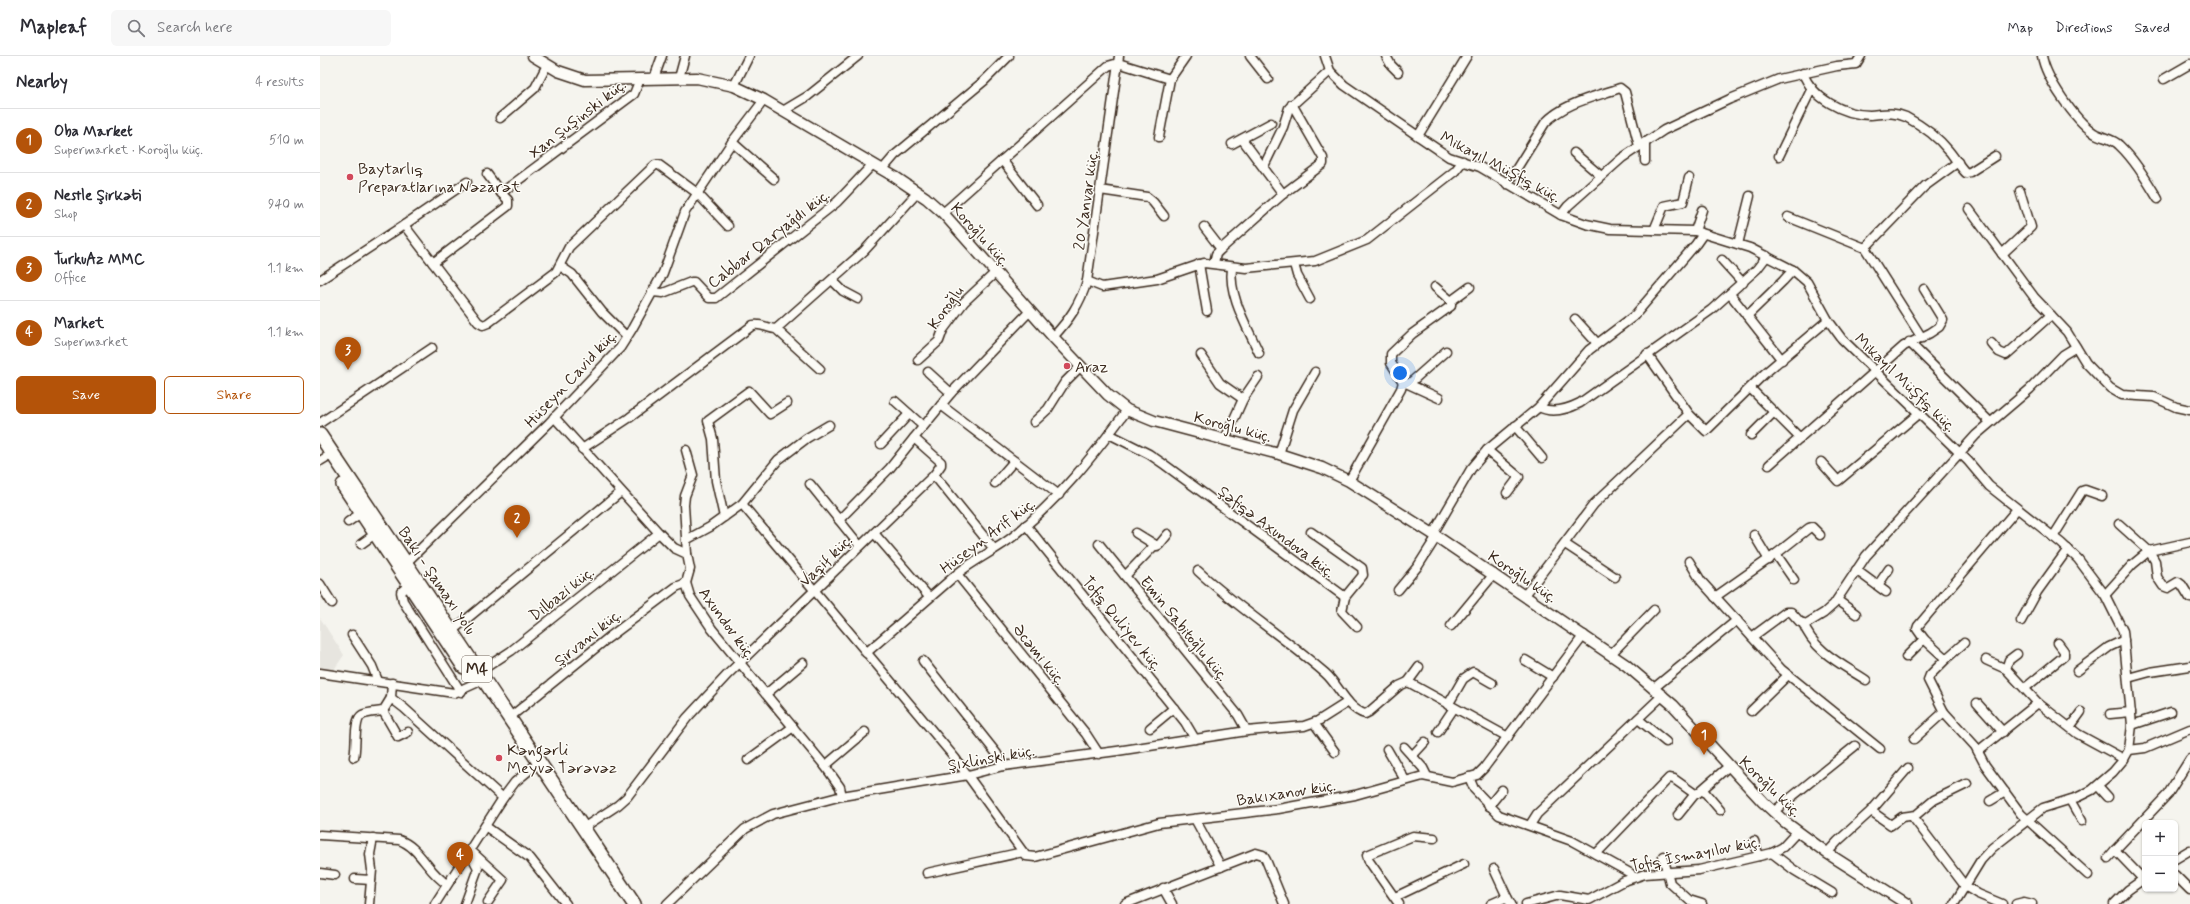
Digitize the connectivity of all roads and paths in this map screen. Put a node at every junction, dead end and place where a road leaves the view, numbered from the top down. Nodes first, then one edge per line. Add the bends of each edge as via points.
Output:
1 (533, 56) edge
2 (662, 56) edge
3 (685, 56) edge
4 (750, 56) edge
5 (858, 56) edge
6 (1009, 56) edge
7 (1186, 56) edge
8 (1250, 56) edge
9 (1325, 56) edge
10 (1386, 56) edge
11 (1467, 56) edge
12 (1861, 56) edge
13 (2042, 56) edge
14 (2187, 56) edge
15 (1118, 60) edge
16 (2190, 60) edge
17 (2190, 64) edge
18 (547, 65) junction
19 (1330, 71) junction
20 (1398, 72) dead end
21 (1803, 73) junction
22 (654, 78) junction
23 (679, 78) junction
24 (1170, 78) junction
25 (1268, 78) dead end
26 (640, 79) junction
27 (2164, 79) dead end
28 (734, 86) junction
29 (1812, 88) junction
30 (764, 100) junction
31 (1292, 104) junction
32 (784, 112) junction
33 (500, 118) dead end
34 (1271, 123) dead end
35 (1418, 136) junction
36 (1159, 137) dead end
37 (1242, 139) junction
38 (732, 142) junction
39 (1232, 144) dead end
40 (1642, 144) junction
41 (1574, 153) dead end
42 (1779, 156) dead end
43 (1995, 156) dead end
44 (1002, 160) junction
45 (1645, 161) dead end
46 (1463, 162) junction
47 (1958, 162) junction
48 (873, 164) junction
49 (1264, 166) junction
50 (882, 169) junction
51 (487, 174) dead end
52 (1601, 176) junction
53 (1689, 178) dead end
54 (774, 179) dead end
55 (468, 182) dead end
56 (1507, 184) junction
57 (1100, 190) junction
58 (2020, 191) dead end
59 (918, 192) junction
60 (501, 193) junction
61 (697, 193) junction
62 (1283, 194) junction
63 (1750, 196) dead end
64 (2158, 199) dead end
65 (1037, 205) dead end
66 (1969, 209) dead end
67 (1702, 210) dead end
68 (943, 213) junction
69 (1561, 215) junction
70 (1164, 216) dead end
71 (1788, 217) dead end
72 (404, 225) junction
73 (728, 226) dead end
74 (1204, 228) dead end
75 (1654, 230) junction
76 (1699, 232) junction
77 (1738, 244) junction
78 (1865, 248) junction
79 (1221, 249) junction
80 (2002, 254) junction
81 (1767, 256) junction
82 (1722, 260) dead end
83 (433, 263) junction
84 (1199, 264) junction
85 (1214, 264) junction
86 (1294, 264) junction
87 (560, 266) junction
88 (1232, 268) junction
89 (1793, 270) junction
90 (996, 272) junction
91 (320, 280) edge
92 (833, 281) junction
93 (1087, 281) junction
94 (1743, 283) junction
95 (1435, 287) dead end
96 (1470, 287) dead end
97 (1924, 289) dead end
98 (652, 292) junction
99 (1730, 294) junction
100 (858, 299) dead end
101 (1310, 299) dead end
102 (1451, 301) junction
103 (1030, 311) junction
104 (1207, 311) dead end
105 (2051, 315) junction
106 (1747, 316) junction
107 (1575, 319) dead end
108 (1828, 320) junction
109 (776, 329) junction
110 (628, 337) junction
111 (1053, 337) junction
112 (1922, 338) junction
113 (1909, 342) junction
114 (1991, 343) dead end
115 (1597, 344) junction
116 (2076, 347) junction
117 (432, 348) dead end
118 (1446, 351) dead end
119 (1259, 353) dead end
120 (1647, 354) junction
121 (1201, 355) dead end
122 (918, 360) dead end
123 (1782, 360) junction
124 (1080, 367) junction
125 (820, 369) dead end
126 (928, 372) dead end
127 (1315, 372) dead end
128 (1876, 372) junction
129 (1258, 377) dead end
130 (1407, 383) junction
131 (1750, 388) junction
132 (951, 393) junction
133 (1439, 398) dead end
134 (1243, 400) junction
135 (895, 401) dead end
136 (787, 403) dead end
137 (941, 405) junction
138 (1539, 407) junction
139 (1127, 410) junction
140 (2190, 410) edge
141 (1774, 412) junction
142 (908, 414) junction
143 (1689, 414) junction
144 (1918, 414) junction
145 (554, 417) junction
146 (320, 422) edge
147 (1034, 422) dead end
148 (1990, 422) junction
149 (829, 426) dead end
150 (923, 426) junction
151 (1515, 426) junction
152 (1109, 434) junction
153 (320, 435) edge
154 (1751, 435) dead end
155 (914, 438) junction
156 (1800, 438) junction
157 (1225, 439) junction
158 (881, 444) dead end
159 (582, 449) junction
160 (686, 450) dead end
161 (1487, 450) junction
162 (1959, 453) junction
163 (1279, 454) junction
164 (322, 457) edge
165 (1542, 458) dead end
166 (1014, 461) junction
167 (1821, 462) dead end
168 (1769, 466) dead end
169 (934, 475) junction
170 (1350, 481) junction
171 (994, 483) dead end
172 (810, 484) dead end
173 (621, 492) junction
174 (1507, 493) dead end
175 (1059, 496) junction
176 (2102, 496) dead end
177 (742, 504) junction
178 (2017, 509) junction
179 (361, 512) junction
180 (724, 517) junction
181 (839, 520) junction
182 (348, 522) dead end
183 (2119, 524) dead end
184 (1026, 526) junction
185 (1311, 532) dead end
186 (659, 533) junction
187 (874, 533) junction
188 (1136, 533) dead end
189 (375, 534) junction
190 (1168, 534) dead end
191 (1435, 535) junction
192 (1754, 535) dead end
193 (1820, 535) dead end
194 (2053, 537) junction
195 (686, 540) junction
196 (2190, 542) edge
197 (361, 544) dead end
198 (1099, 544) dead end
199 (1565, 544) junction
200 (1155, 545) junction
201 (860, 546) junction
202 (994, 549) junction
203 (2068, 549) junction
204 (2149, 551) junction
205 (687, 554) junction
206 (1776, 554) junction
207 (1769, 560) junction
208 (1689, 561) dead end
209 (406, 563) junction
210 (1889, 569) dead end
211 (1856, 570) junction
212 (1198, 571) dead end
213 (957, 574) junction
214 (1494, 574) junction
215 (1125, 576) junction
216 (1615, 576) dead end
217 (1794, 580) dead end
218 (686, 583) junction
219 (320, 584) edge
220 (409, 585) junction
221 (1878, 586) junction
222 (814, 590) junction
223 (1398, 590) dead end
224 (1886, 592) dead end
225 (1525, 595) junction
226 (2105, 595) junction
227 (929, 597) junction
228 (1715, 597) junction
229 (1345, 598) junction
230 (2190, 598) edge
231 (1837, 600) junction
232 (332, 603) dead end
233 (1654, 610) dead end
234 (1856, 614) dead end
235 (1737, 620) junction
236 (2021, 621) dead end
237 (1803, 623) junction
238 (1451, 626) dead end
239 (1357, 627) dead end
240 (452, 631) junction
241 (352, 635) dead end
242 (1584, 635) junction
243 (1752, 637) junction
244 (1924, 639) junction
245 (2124, 640) junction
246 (2058, 643) dead end
247 (1964, 644) dead end
248 (866, 653) junction
249 (1611, 654) junction
250 (2017, 654) dead end
251 (1906, 657) dead end
252 (1946, 659) junction
253 (1526, 660) dead end
254 (1986, 660) dead end
255 (924, 661) dead end
256 (740, 663) junction
257 (803, 663) dead end
258 (2190, 666) edge
259 (1419, 667) dead end
260 (2006, 669) junction
261 (2077, 671) dead end
262 (320, 673) edge
263 (1788, 676) junction
264 (1553, 677) junction
265 (477, 678) junction
266 (2128, 678) junction
267 (1866, 680) dead end
268 (378, 682) junction
269 (1408, 682) junction
270 (392, 683) junction
271 (1492, 683) dead end
272 (1654, 688) junction
273 (2025, 688) junction
274 (461, 692) junction
275 (766, 694) junction
276 (1663, 695) junction
277 (390, 698) junction
278 (1348, 702) junction
279 (1977, 703) dead end
280 (2038, 703) junction
281 (1451, 707) junction
282 (1174, 708) junction
283 (383, 711) junction
284 (1751, 711) dead end
285 (1944, 712) junction
286 (2081, 712) dead end
287 (2131, 712) junction
288 (2171, 712) dead end
289 (2110, 714) dead end
290 (509, 718) junction
291 (1638, 719) junction
292 (1314, 723) junction
293 (2132, 725) junction
294 (793, 727) junction
295 (2070, 727) junction
296 (1150, 728) dead end
297 (2190, 729) edge
298 (1247, 731) junction
299 (408, 732) dead end
300 (865, 732) dead end
301 (1438, 732) dead end
302 (2003, 732) junction
303 (1508, 737) junction
304 (1195, 739) junction
305 (1914, 739) dead end
306 (1425, 742) dead end
307 (1666, 742) dead end
308 (1855, 746) dead end
309 (1404, 747) dead end
310 (1387, 749) dead end
311 (1880, 749) dead end
312 (2129, 750) junction
313 (1978, 751) junction
314 (1335, 752) dead end
315 (1099, 754) junction
316 (1412, 756) junction
317 (354, 757) dead end
318 (2124, 759) junction
319 (2190, 759) edge
320 (748, 760) dead end
321 (825, 766) junction
322 (1003, 766) junction
323 (1729, 766) junction
324 (532, 768) junction
325 (1908, 768) dead end
326 (968, 775) junction
327 (1427, 776) junction
328 (1469, 778) junction
329 (1405, 780) junction
330 (1967, 784) dead end
331 (2098, 786) junction
332 (1502, 790) dead end
333 (1703, 790) junction
334 (2005, 792) junction
335 (1695, 794) junction
336 (842, 796) junction
337 (2108, 797) dead end
338 (503, 798) junction
339 (2070, 800) junction
340 (1990, 801) dead end
341 (1489, 806) junction
342 (1720, 810) dead end
343 (1871, 811) junction
344 (1773, 812) junction
345 (1678, 815) dead end
346 (1912, 816) junction
347 (1195, 819) junction
348 (2026, 820) junction
349 (2082, 821) dead end
350 (485, 826) junction
351 (1530, 826) junction
352 (583, 828) junction
353 (1797, 832) junction
354 (320, 835) edge
355 (373, 838) junction
356 (1434, 838) dead end
357 (1754, 841) dead end
358 (2115, 850) junction
359 (2190, 850) edge
360 (469, 851) junction
361 (1022, 852) junction
362 (1772, 853) junction
363 (1596, 854) junction
364 (1827, 854) junction
365 (1663, 856) dead end
366 (1759, 856) junction
367 (2178, 857) edge
368 (2108, 858) dead end
369 (1464, 864) dead end
370 (1221, 867) junction
371 (1494, 869) dead end
372 (320, 873) edge
373 (927, 873) dead end
374 (1667, 873) junction
375 (335, 875) dead end
376 (2088, 875) dead end
377 (1633, 877) junction
378 (2142, 877) edge
379 (2178, 878) edge
380 (355, 879) dead end
381 (371, 880) junction
382 (2142, 881) edge
383 (447, 884) junction
384 (1965, 886) junction
385 (1163, 888) junction
386 (2190, 890) edge
387 (1832, 892) dead end
388 (1397, 900) edge
389 (1509, 900) edge
390 (488, 902) dead end
391 (369, 904) edge
392 (435, 904) edge
393 (465, 904) edge
394 (566, 904) edge
395 (624, 904) edge
396 (634, 904) edge
397 (667, 904) edge
398 (1125, 904) edge
399 (1172, 904) edge
400 (1284, 904) edge
401 (1491, 904) edge
402 (1526, 904) edge
403 (1702, 904) edge
404 (1907, 904) edge
405 (1954, 904) edge
406 (2002, 904) edge
407 (2016, 904) edge
408 (2032, 904) edge
409 (2114, 904) edge

1 - 18 street, Koroğlu küç.
2 - 22 street
3 - 23 street
4 - 28 street
5 - 32 street
6 - 50 street via 984,81 895,155
7 - 24 street
8 - 25 street
9 - 19 street, Mikayıl Müşfiq küç.
10 - 20 street
11 - 35 street
12 - 21 street via 1856,64
13 - 64 street via 2043,65 2054,89 2092,132 2118,144 2144,176
14 - 16 street
15 - 24 street
15 - 44 street
15 - 57 street, 20 Yanvar küç.
17 - 27 street
18 - 26 street, Koroğlu küç. via 585,80
18 - 33 street via 535,88
19 - 31 street
19 - 35 street, Mikayıl Müşfiq küç. via 1344,85
21 - 29 street
21 - 40 street via 1779,79 1730,99 1664,130
22 - 23 street, Koroğlu küç.
22 - 26 street, Koroğlu küç.
23 - 28 street, Koroğlu küç. via 718,81
24 - 36 street
26 - 60 street, Xan Şuşinski küç. via 637,90 631,97
28 - 30 street, Koroğlu küç.
29 - 42 street
29 - 47 street via 1830,103 1857,113 1893,113 1905,117 1939,140
30 - 32 street, Koroğlu küç.
30 - 38 street, Hüseyn Cavid küç.
31 - 49 street
31 - 62 street via 1324,161
32 - 48 street, Koroğlu küç.
34 - 37 street
35 - 46 street, Mikayıl Müşfiq küç. via 1449,157
37 - 39 street
37 - 49 street
38 - 54 street
38 - 61 street, Hüseyn Cavid küç.
40 - 45 street
40 - 52 street
40 - 56 street via 1625,92 1620,88 1565,108 1553,115 1545,123
41 - 52 street
43 - 47 street via 1968,173
44 - 65 street
44 - 68 street
46 - 56 street, Mikayıl Müşfiq küç. via 1480,167
46 - 86 street via 1443,181 1366,240 1325,258
47 - 78 street via 1924,186
48 - 50 street, Koroğlu küç.
48 - 98 street, Cabbar Qaryağdı küç. via 837,202 716,298 709,298 694,282 663,293
49 - 62 street
50 - 59 street, Koroğlu küç.
51 - 60 street
52 - 69 street
53 - 75 street via 1683,202 1664,206
55 - 72 street
56 - 69 street, Mikayıl Müşfiq küç.
57 - 70 street via 1147,197
57 - 93 street, 20 Yanvar küç.
58 - 80 street via 2031,227
59 - 68 street, Koroğlu küç.
59 - 92 street
60 - 83 street via 508,200 508,206
61 - 73 street
61 - 87 street via 659,165 651,167 569,248
61 - 98 street, Hüseyn Cavid küç. via 685,212 663,273
62 - 79 street
63 - 77 street
66 - 80 street
67 - 76 street
68 - 90 street, Koroğlu küç.
69 - 75 street, Mikayıl Müşfiq küç. via 1598,227
71 - 78 street
72 - 83 street
72 - 91 street
74 - 79 street
75 - 76 street, Mikayıl Müşfiq küç.
76 - 77 street, Mikayıl Müşfiq küç.
76 - 115 street via 1696,244 1634,316
77 - 81 street, Mikayıl Müşfiq küç.
78 - 112 street
79 - 85 street via 1216,254
80 - 105 street
81 - 89 street, Mikayıl Müşfiq küç.
81 - 94 street
82 - 94 street
83 - 87 street via 478,322 483,324 488,323 548,279
84 - 85 street
84 - 93 street via 1157,279 1102,287
84 - 104 street
85 - 88 street
86 - 88 street
86 - 101 street
87 - 110 street via 572,274 602,312
88 - 119 street via 1232,284 1238,306
89 - 106 street via 1784,282
89 - 108 street, Mikayıl Müşfiq küç. via 1806,282
90 - 103 street, Koroğlu küç.
90 - 122 street, Koroğlu via 964,302 942,330 939,341
92 - 100 street via 843,291
92 - 109 street
93 - 111 street, 20 Yanvar küç. via 1075,311
94 - 99 street
95 - 102 street
96 - 102 street
97 - 112 street via 1943,320 1939,327
98 - 110 street, Hüseyn Cavid küç.
99 - 106 street
99 - 120 street via 1699,320
102 - 130 street via 1448,310 1412,334 1391,354 1391,362
103 - 111 street, Koroğlu küç.
103 - 132 street
105 - 114 street via 2006,355 1999,352
105 - 116 street via 2067,332
106 - 123 street
107 - 115 street
108 - 123 street
108 - 128 street, Mikayıl Müşfiq küç. via 1842,340
109 - 125 street
109 - 159 street via 760,324 753,325 635,414
110 - 145 street, Hüseyn Cavid küç.
111 - 124 street, Koroğlu küç.
112 - 113 street
113 - 128 street
113 - 148 street
115 - 138 street via 1580,359
116 - 140 street via 2086,363 2117,392 2127,396 2154,397
116 - 148 street via 2063,355
117 - 146 street
118 - 130 street
120 - 138 street via 1580,403 1561,410
120 - 143 street
121 - 134 street via 1220,383
123 - 131 street
124 - 139 street, Koroğlu küç.
124 - 147 street via 1065,382 1048,409
126 - 132 street
127 - 163 street via 1293,410
128 - 144 street, Mikayıl Müşfiq küç.
128 - 156 street
129 - 134 street
130 - 133 street
130 - 170 street
131 - 141 street
131 - 143 street via 1706,431
132 - 137 street
134 - 157 street
135 - 142 street
136 - 180 street via 770,414 749,391 708,421
137 - 150 street
137 - 166 street
138 - 151 street
139 - 152 street, Hüseyn Arif küç.
139 - 157 street, Koroğlu küç. via 1154,421
141 - 154 street
141 - 156 street
142 - 150 street
142 - 158 street
143 - 199 street via 1594,504
144 - 162 street, Mikayıl Müşfiq küç.
144 - 167 street via 1838,481
145 - 159 street
145 - 209 street, Hüseyn Cavid küç.
148 - 162 street
149 - 177 street via 807,438 778,460
150 - 155 street
151 - 161 street
151 - 165 street
152 - 175 street, Hüseyn Arif küç.
152 - 229 street, Şəfiqə Axundova küç. via 1165,465
153 - 209 highway, Bakı - Şamaxı yolu / M4
155 - 169 street via 941,462
155 - 181 street via 890,468
156 - 168 street
157 - 163 street, Koroğlu küç.
159 - 173 street
160 - 195 street, Axundov küç. via 693,475 685,496
161 - 174 street via 1518,474 1519,477
161 - 191 street via 1471,469
162 - 178 street, Mikayıl Müşfiq küç. via 1989,486
162 - 211 street
163 - 170 street, Koroğlu küç. via 1315,465
164 - 179 highway, Bakı - Şamaxı yolu / M4
166 - 171 street
166 - 175 street
169 - 187 street, Vaqif küç.
169 - 202 street
170 - 191 street, Koroğlu küç.
172 - 181 street
173 - 186 street
173 - 240 street
175 - 184 street, Hüseyn Arif küç.
176 - 194 street via 2082,491
177 - 180 street
177 - 222 street
178 - 194 street, Mikayıl Müşfiq küç.
178 - 244 street via 1918,626 1918,632
179 - 182 street
179 - 189 highway, Bakı - Şamaxı yolu / M4
180 - 195 street
181 - 201 street
183 - 204 street
184 - 202 street, Hüseyn Arif küç.
184 - 282 street, Tofiq Quliyev küç.
185 - 229 street, Şəfiqə Axundova küç. via 1362,568 1364,575
186 - 205 street via 674,548
186 - 265 street, Dilbazi küç.
187 - 201 street, Vaqif küç.
187 - 227 street
188 - 200 street
189 - 197 street
189 - 220 highway, Bakı - Şamaxı yolu / M4
190 - 200 street via 1159,545
191 - 214 street, Koroğlu küç.
191 - 223 street via 1418,566
192 - 207 street
193 - 206 street via 1812,527 1809,528
194 - 203 street, Mikayıl Müşfiq küç.
195 - 205 street, Axundov küç.
196 - 204 street
198 - 215 street, Emin Sabitoğlu küç.
199 - 216 street
199 - 225 street
200 - 215 street
201 - 222 street, Vaqif küç.
202 - 213 street, Hüseyn Arif küç.
203 - 226 street, Mikayıl Müşfiq küç.
203 - 236 street via 2037,592
204 - 226 street via 2132,565
204 - 230 street via 2155,561 2156,577 2163,586 2168,588 2178,582
205 - 218 street, Axundov küç. via 690,569
206 - 207 street
206 - 217 street
207 - 228 street
208 - 228 street via 1694,572
209 - 240 highway, Bakı - Şamaxı yolu / M4
210 - 221 street
211 - 221 street
211 - 231 street
212 - 278 street via 1222,594 1295,646 1327,675
213 - 227 street, Hüseyn Arif küç.
213 - 315 street, Əcəmi küç. via 1086,734
214 - 225 street, Koroğlu küç.
214 - 238 street
215 - 298 street, Emin Sabitoğlu küç. via 1238,715
218 - 256 street, Axundov küç. via 690,596 712,630
218 - 290 street, Şirvani küç. via 676,587 608,638
219 - 232 street
220 - 265 highway, Bakı - Şamaxı yolu / M4
220 - 274 street via 401,592 403,601
221 - 224 street
222 - 248 street
222 - 256 street, Vaqif küç.
225 - 242 street, Koroğlu küç.
226 - 245 street, Mikayıl Müşfiq küç. via 2120,625
227 - 248 street, Hüseyn Arif küç.
228 - 235 street
229 - 239 street via 1342,611
231 - 234 street
231 - 237 street via 1824,613
233 - 249 street
235 - 243 street
235 - 272 street
237 - 243 street via 1795,615 1786,612
237 - 267 street via 1808,635 1820,649
240 - 265 highway, Bakı - Şamaxı yolu / M4
241 - 268 street via 372,666
242 - 249 street, Koroğlu küç.
242 - 264 street, Bakıxanov küç.
243 - 263 street
244 - 251 street
244 - 252 street
245 - 261 street via 2109,647
245 - 266 street, Mikayıl Müşfiq küç.
246 - 273 street via 2064,651 2064,656
247 - 252 street
248 - 326 street
249 - 272 street, Koroğlu küç.
250 - 260 street via 2009,660
252 - 285 street via 1928,680
253 - 264 street
254 - 260 street
255 - 322 street via 997,754
256 - 275 street, Axundov küç.
256 - 352 street, Vaqif küç. via 687,718 627,797
257 - 275 street
258 - 266 street
259 - 269 street
260 - 273 street
262 - 268 street
263 - 284 street
263 - 311 street
264 - 303 street, Bakıxanov küç.
265 - 274 street, Dilbazi küç.
265 - 290 highway, Bakı - Şamaxı yolu / M4
265 - 324 highway, Bakı - Şamaxı yolu / M4
266 - 287 street, Mikayıl Müşfiq küç.
268 - 270 street
269 - 278 street via 1399,686 1365,714 1360,713
269 - 281 street
270 - 274 street
270 - 277 street
271 - 281 street via 1473,672 1466,676
272 - 276 street, Koroğlu küç.
273 - 280 street
275 - 294 street, Axundov küç.
276 - 291 street
276 - 323 street, Koroğlu küç.
277 - 283 street
277 - 338 street
278 - 292 street, Şıxlinski küç.
279 - 302 street
280 - 295 street
280 - 302 street
281 - 301 street
281 - 303 street
282 - 296 street
282 - 304 street, Tofiq Quliyev küç.
283 - 299 street via 398,737
283 - 317 street via 358,718
285 - 305 street
285 - 313 street
286 - 295 street
287 - 289 street
287 - 293 street, Mikayıl Müşfiq küç.
288 - 293 street
290 - 352 highway, Bakı - Şamaxı yolu / M4
291 - 307 street
291 - 351 street via 1537,814
292 - 298 street, Şıxlinski küç.
292 - 314 street
293 - 312 street, Mikayıl Müşfiq küç.
294 - 320 street
294 - 321 street, Axundov küç.
295 - 318 street
297 - 312 street via 2145,748
298 - 304 street, Şıxlinski küç.
300 - 321 street
302 - 313 street
303 - 328 street, Bakıxanov küç. via 1481,772
304 - 315 street, Şıxlinski küç.
306 - 316 street
308 - 344 street
309 - 316 street
310 - 329 street
312 - 318 street, Mikayıl Müşfiq küç.
313 - 334 street
315 - 322 street, Şıxlinski küç.
316 - 327 street
318 - 331 street, Mikayıl Müşfiq küç.
319 - 358 street via 2168,794
321 - 336 street, Axundov küç. via 840,787
322 - 326 street, Şıxlinski küç.
323 - 333 street
323 - 344 street, Koroğlu küç.
324 - 338 street via 515,782
324 - 395 highway, Bakı - Şamaxı yolu / M4
325 - 343 street
326 - 336 street, Şıxlinski küç.
326 - 361 street
327 - 328 street, Bakıxanov küç. via 1452,782
327 - 329 street, Bakıxanov küç.
328 - 341 street via 1471,785
329 - 347 street, Bakıxanov küç. via 1355,795 1278,809
330 - 346 street via 1934,800
331 - 337 street
331 - 339 street, Mikayıl Müşfiq küç.
332 - 341 street
333 - 335 street
333 - 342 street
334 - 340 street
334 - 348 street
335 - 345 street
335 - 363 street via 1669,778
336 - 397 street, Şıxlinski küç. via 761,819 739,835
338 - 350 street
339 - 348 street, Mikayıl Müşfiq küç. via 2048,805
339 - 349 street
341 - 351 street via 1499,815
343 - 346 street via 1891,825 1902,817
343 - 364 street
344 - 353 street, Koroğlu küç.
346 - 384 street
347 - 361 street, Bakıxanov küç. via 1159,822 1035,857 1026,856
347 - 370 street
348 - 376 street
348 - 384 street, Mikayıl Müşfiq küç. via 1986,854
350 - 360 street
350 - 394 street via 530,858
351 - 363 street via 1572,841
352 - 396 highway, Bakı - Şamaxı yolu / M4
353 - 362 street, Tofiq İsmayılov küç. via 1783,847
353 - 364 street, Koroğlu küç.
354 - 355 street
355 - 381 street via 370,854
355 - 383 street via 406,842 433,874
356 - 388 street via 1413,836 1367,855
357 - 366 street
358 - 368 street
358 - 378 street
359 - 367 street
360 - 383 street
360 - 390 street via 503,880
360 - 393 street via 478,868
361 - 373 street, Bakıxanov küç.
362 - 366 street, Tofiq İsmayılov küç.
362 - 387 street via 1794,870
363 - 377 street
364 - 404 street, Koroğlu küç.
365 - 374 street
366 - 374 street, Tofiq İsmayılov küç. via 1699,870
369 - 388 street
370 - 385 street
370 - 400 street via 1260,853 1266,860
371 - 389 street
372 - 375 street
374 - 377 street, Tofiq İsmayılov küç.
374 - 403 street via 1675,889 1689,900
377 - 402 street, Tofiq İsmayılov küç. via 1589,900 1560,895
379 - 386 street
380 - 381 street
381 - 391 street
382 - 409 street
383 - 392 street
384 - 405 street, Mikayıl Müşfiq küç.
384 - 406 street
385 - 398 street
385 - 399 street
389 - 401 street
407 - 408 street

